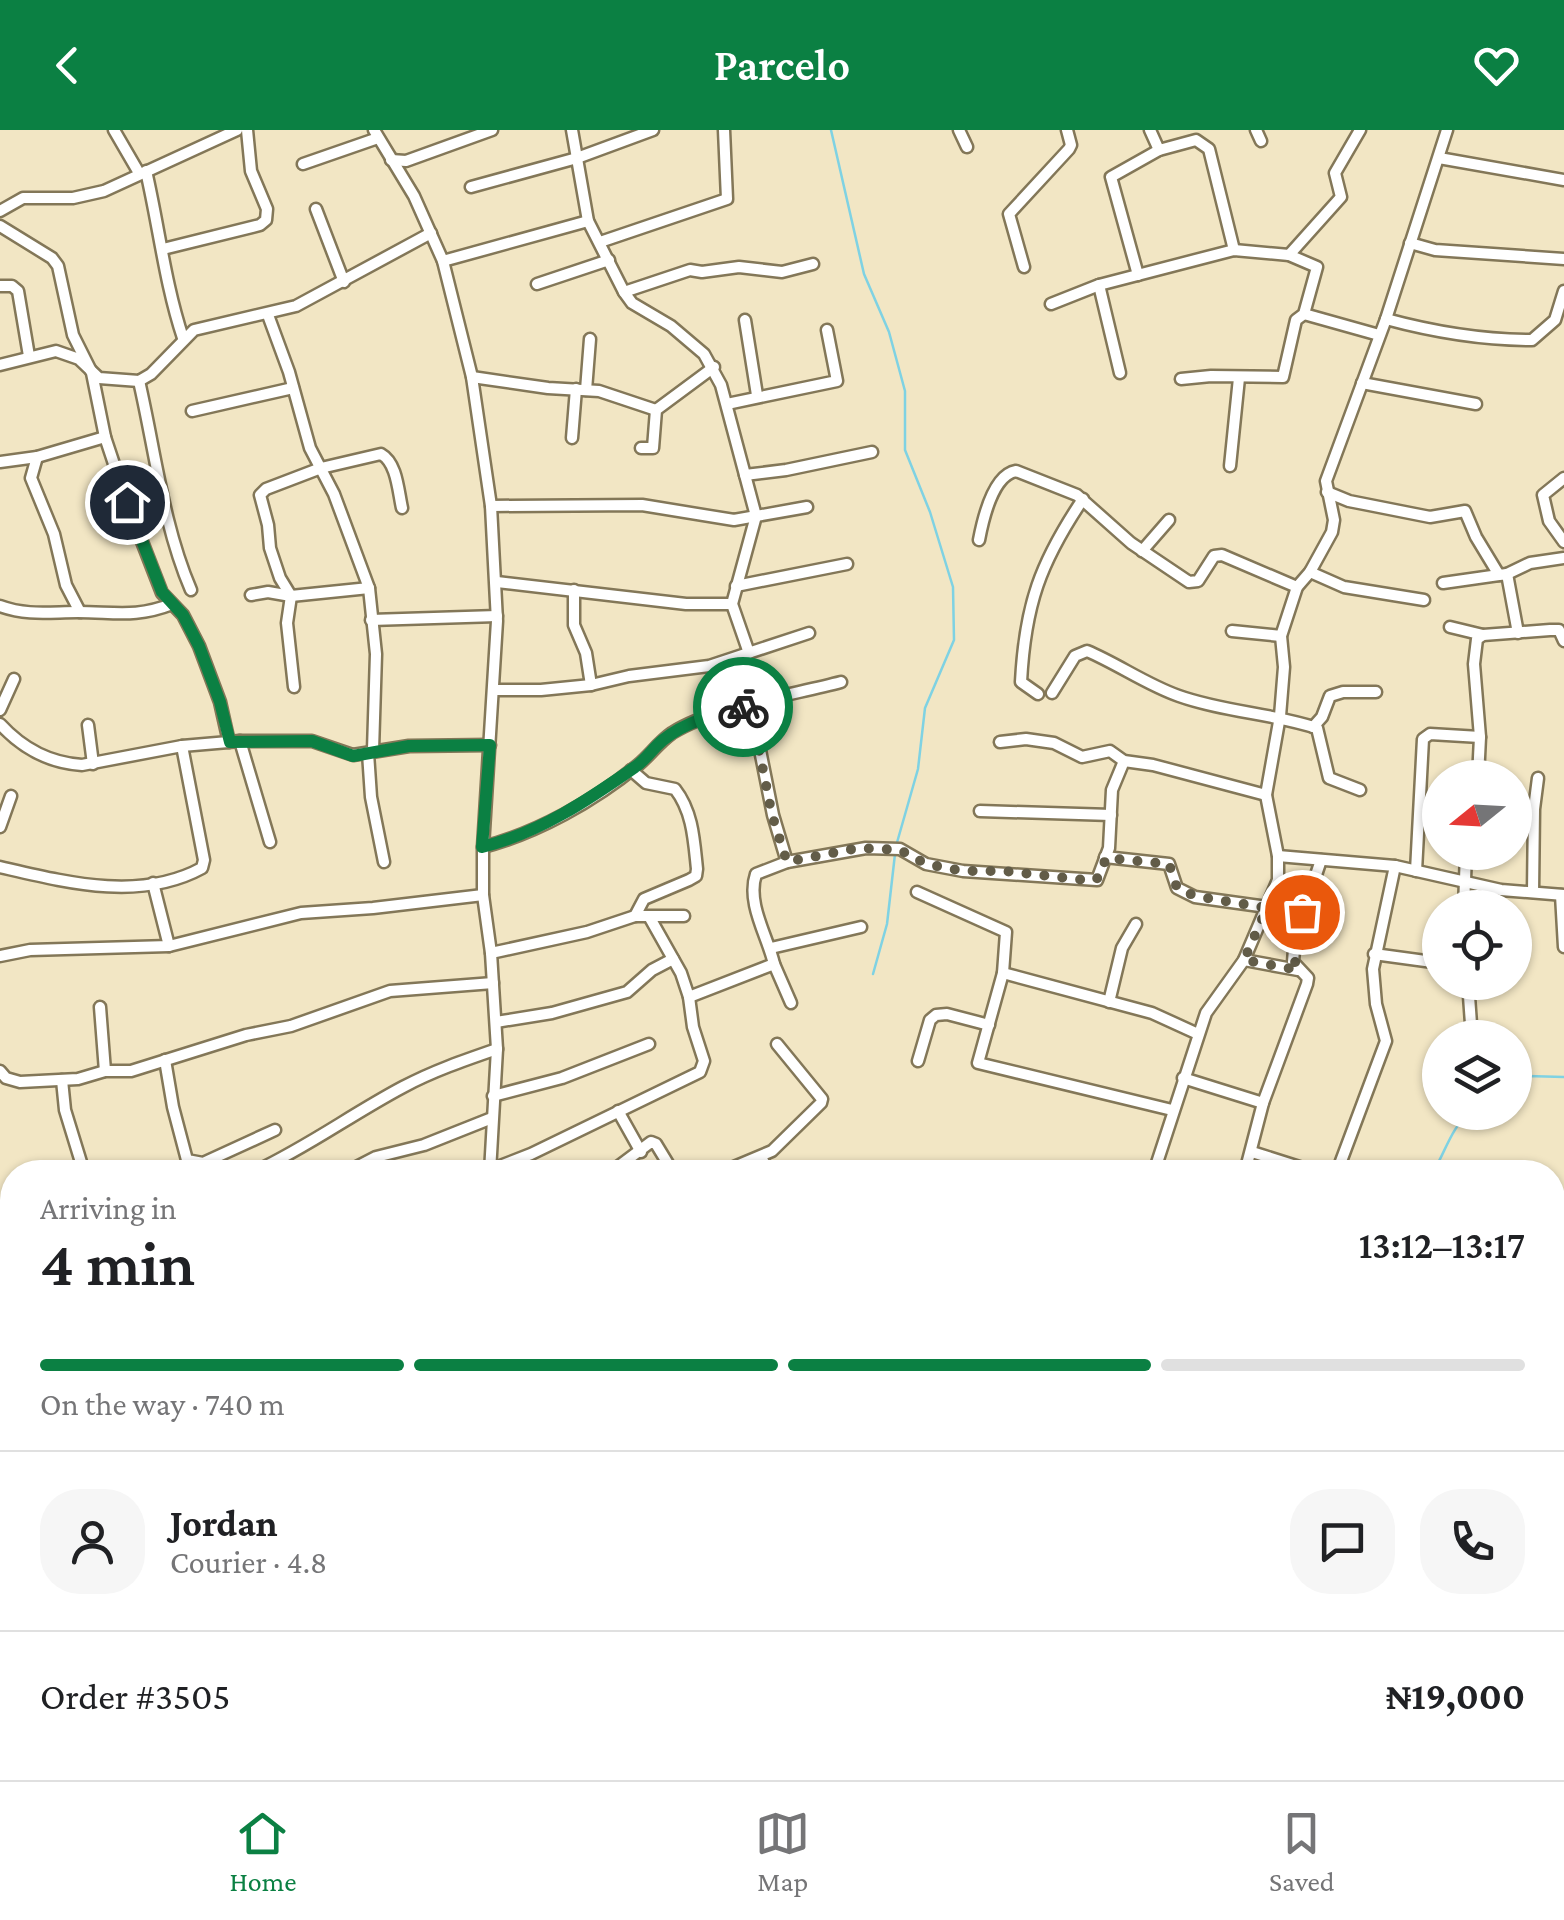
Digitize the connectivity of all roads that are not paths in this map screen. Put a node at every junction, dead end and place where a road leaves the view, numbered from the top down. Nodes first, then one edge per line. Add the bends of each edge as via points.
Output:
1 (114, 130) edge
2 (237, 130) edge
3 (247, 130) edge
4 (492, 130) edge
5 (572, 130) edge
6 (654, 130) edge
7 (724, 130) edge
8 (959, 130) edge
9 (1067, 130) edge
10 (1150, 130) edge
11 (1360, 130) edge
12 (1447, 130) edge
13 (376, 134) edge
14 (968, 146) dead end
15 (1159, 150) junction
16 (578, 158) junction
17 (1439, 158) junction
18 (391, 160) junction
19 (302, 164) dead end
20 (142, 172) junction
21 (1564, 180) edge
22 (471, 187) dead end
23 (316, 209) dead end
24 (0, 211) edge
25 (588, 220) junction
26 (0, 226) edge
27 (431, 233) junction
28 (600, 242) junction
29 (1410, 242) junction
30 (162, 248) junction
31 (1234, 250) junction
32 (1289, 255) junction
33 (1564, 258) edge
34 (609, 260) junction
35 (444, 261) junction
36 (813, 264) dead end
37 (1024, 267) dead end
38 (1138, 275) junction
39 (344, 282) junction
40 (537, 284) dead end
41 (1099, 285) junction
42 (0, 286) edge
43 (1564, 291) edge
44 (624, 292) junction
45 (1051, 304) dead end
46 (1305, 311) junction
47 (268, 315) junction
48 (1386, 319) junction
49 (745, 320) dead end
50 (828, 330) dead end
51 (1379, 336) junction
52 (183, 338) junction
53 (590, 339) dead end
54 (29, 356) junction
55 (0, 364) edge
56 (714, 367) junction
57 (92, 373) junction
58 (1120, 374) dead end
59 (472, 377) junction
60 (1239, 378) junction
61 (1181, 379) dead end
62 (139, 381) junction
63 (1362, 384) junction
64 (293, 388) junction
65 (582, 390) junction
66 (756, 395) junction
67 (727, 404) junction
68 (1476, 404) dead end
69 (656, 410) junction
70 (192, 411) dead end
71 (105, 437) junction
72 (572, 438) dead end
73 (641, 448) dead end
74 (872, 452) dead end
75 (37, 457) junction
76 (0, 462) edge
77 (1230, 466) dead end
78 (321, 468) junction
79 (745, 474) junction
80 (1564, 478) edge
81 (1327, 492) junction
82 (1083, 499) junction
83 (491, 506) junction
84 (807, 507) dead end
85 (402, 508) dead end
86 (756, 516) junction
87 (1169, 520) dead end
88 (979, 540) dead end
89 (1564, 542) edge
90 (1142, 551) junction
91 (1564, 558) edge
92 (848, 564) dead end
93 (1310, 572) junction
94 (1503, 575) junction
95 (497, 582) junction
96 (1443, 583) dead end
97 (736, 586) junction
98 (1297, 586) junction
99 (369, 588) junction
100 (192, 590) dead end
101 (574, 590) junction
102 (251, 595) dead end
103 (291, 596) junction
104 (1424, 600) dead end
105 (172, 604) junction
106 (732, 604) junction
107 (0, 606) edge
108 (80, 612) junction
109 (497, 616) junction
110 (371, 620) junction
111 (1450, 627) dead end
112 (1232, 630) dead end
113 (809, 633) dead end
114 (1518, 633) junction
115 (1483, 635) junction
116 (1281, 636) junction
117 (1564, 641) edge
118 (748, 653) junction
119 (14, 679) dead end
120 (841, 682) dead end
121 (591, 685) junction
122 (294, 687) dead end
123 (494, 690) junction
124 (1376, 692) dead end
125 (1052, 693) dead end
126 (1038, 694) dead end
127 (750, 705) junction
128 (0, 710) edge
129 (1280, 716) junction
130 (0, 724) edge
131 (88, 725) dead end
132 (1314, 727) junction
133 (1480, 737) junction
134 (235, 742) junction
135 (1000, 742) dead end
136 (490, 745) junction
137 (182, 746) junction
138 (370, 751) junction
139 (1479, 760) edge
140 (1124, 761) junction
141 (94, 764) junction
142 (630, 770) junction
143 (1538, 778) dead end
144 (1360, 790) dead end
145 (1266, 795) junction
146 (11, 796) dead end
147 (980, 811) dead end
148 (1110, 815) junction
149 (0, 827) edge
150 (270, 842) dead end
151 (482, 847) junction
152 (1278, 856) junction
153 (1106, 858) junction
154 (1321, 860) junction
155 (384, 862) dead end
156 (787, 862) junction
157 (1395, 866) junction
158 (0, 867) edge
159 (1416, 870) junction
160 (1464, 870) edge
161 (1462, 882) junction
162 (153, 884) junction
163 (1463, 890) edge
164 (916, 892) dead end
165 (1533, 892) junction
166 (482, 895) junction
167 (1562, 895) edge
168 (1267, 908) junction
169 (635, 916) junction
170 (684, 916) dead end
171 (650, 918) junction
172 (1136, 924) dead end
173 (861, 927) dead end
174 (169, 946) junction
175 (1564, 947) edge
176 (771, 948) junction
177 (491, 953) junction
178 (1374, 954) junction
179 (0, 956) edge
180 (673, 959) junction
181 (1244, 960) junction
182 (1422, 961) edge
183 (774, 964) junction
184 (1298, 970) junction
185 (1003, 972) junction
186 (493, 984) junction
187 (689, 997) junction
188 (1109, 1002) junction
189 (791, 1003) dead end
190 (100, 1008) dead end
191 (496, 1022) junction
192 (989, 1025) junction
193 (1198, 1034) junction
194 (648, 1044) dead end
195 (777, 1044) dead end
196 (497, 1049) junction
197 (165, 1060) junction
198 (918, 1060) dead end
199 (105, 1071) junction
200 (0, 1072) edge
201 (1183, 1078) junction
202 (62, 1080) junction
203 (493, 1096) junction
204 (1263, 1103) junction
205 (1172, 1110) junction
206 (618, 1111) junction
207 (492, 1118) junction
208 (275, 1130) dead end
209 (640, 1152) junction
210 (1252, 1152) junction
211 (761, 1158) joint
212 (80, 1160) edge
213 (190, 1160) edge
214 (208, 1160) edge
215 (279, 1160) edge
216 (369, 1160) edge
217 (490, 1160) edge
218 (517, 1160) edge
219 (628, 1160) edge
220 (666, 1160) edge
221 (755, 1160) edge
222 (1157, 1160) edge
223 (1249, 1160) edge
224 (1277, 1160) edge
225 (1341, 1160) edge

1 - 20 street
2 - 20 street
3 - 30 street via 266,220
4 - 18 street
5 - 16 street
6 - 16 street
7 - 28 street via 727,199
8 - 14 street
9 - 37 street via 1069,149 1010,214
10 - 15 street
11 - 32 street via 1335,173 1341,197
12 - 17 street
13 - 18 street
13 - 19 street
15 - 31 street via 1191,140 1205,144
15 - 38 street via 1111,176
16 - 22 street
16 - 25 street
17 - 21 street
17 - 29 street
18 - 27 street
20 - 24 street via 104,191 23,198
20 - 30 street
23 - 39 street
25 - 28 street
25 - 35 street
26 - 57 street via 58,266 74,336
27 - 35 street
27 - 39 street
28 - 34 street
29 - 33 street via 1436,250
29 - 48 street
30 - 52 street
31 - 32 street
31 - 38 street
32 - 46 street via 1318,269
34 - 40 street
34 - 44 street
35 - 59 street
36 - 44 street via 782,272 690,270
38 - 41 street
39 - 47 street
41 - 45 street
41 - 58 street
42 - 54 street via 18,292
43 - 48 street via 1555,320 1532,340 1434,332
44 - 56 street
46 - 51 street
46 - 60 street via 1296,320 1283,377
47 - 52 street via 202,326
47 - 64 street
48 - 51 street
49 - 66 street
50 - 66 street via 837,381
51 - 63 street
52 - 62 street
53 - 65 street
54 - 55 street
54 - 57 street via 66,352
56 - 67 street
56 - 69 street
57 - 62 street
57 - 71 street
59 - 65 street
59 - 83 street
60 - 61 street
60 - 77 street
62 - 100 street via 174,544
63 - 68 street
63 - 81 street
64 - 70 street
64 - 78 street
65 - 69 street
65 - 72 street
66 - 67 street
67 - 79 street
69 - 73 street via 653,448
71 - 75 street
71 - 105 street via 155,579
74 - 79 street
75 - 76 street
75 - 108 street via 31,478
78 - 85 street via 387,456
78 - 99 street
78 - 103 street via 260,495 270,548
79 - 86 street
80 - 89 street via 1543,496
81 - 93 street via 1332,532
81 - 94 street via 1430,517 1466,511
82 - 88 street via 1010,471 986,511
82 - 90 street
82 - 126 street via 1033,593 1021,682
83 - 86 street via 642,505 734,520
83 - 95 street
84 - 86 street
86 - 97 street
87 - 90 street
90 - 98 street via 1189,582 1222,555
91 - 94 street
92 - 97 street
93 - 98 street
93 - 104 street via 1344,587
94 - 96 street
94 - 114 street
95 - 101 street
95 - 109 street
97 - 106 street
98 - 116 street
99 - 103 street
99 - 110 street
101 - 106 street
101 - 121 street via 574,625
102 - 103 street
103 - 122 street
105 - 108 street via 136,614
105 - 134 street via 199,646
106 - 118 street
107 - 108 street via 27,614
109 - 110 street
109 - 123 street
110 - 138 street via 376,654
111 - 115 street
112 - 116 street
113 - 118 street
114 - 115 street
114 - 117 street via 1559,630
115 - 133 street via 1474,664
116 - 129 street
118 - 121 street
119 - 128 street
120 - 127 street
121 - 123 street
123 - 136 street
124 - 132 street via 1330,696
125 - 129 street via 1076,656 1087,651 1182,697
127 - 142 street via 672,733
127 - 156 street
129 - 132 street
129 - 145 street
130 - 141 street via 53,761
131 - 141 street
132 - 144 street via 1331,782
133 - 139 street
133 - 159 street via 1422,738
134 - 137 street
134 - 138 street via 312,741 353,756
134 - 150 street
135 - 140 street via 1054,744 1082,758 1110,751
136 - 138 street
136 - 151 street
137 - 141 street
137 - 162 street via 204,860 202,868
138 - 155 street
140 - 145 street
140 - 148 street
142 - 151 street via 534,830
142 - 169 street via 646,783 675,789 684,800 697,869 689,880 644,899
143 - 165 street
145 - 152 street
146 - 149 street
147 - 148 street
148 - 153 street
151 - 166 street
152 - 154 street
152 - 168 street
153 - 156 street via 1093,881 963,871 926,864 900,850 858,848
153 - 168 street via 1169,864 1177,888
154 - 157 street
154 - 184 street via 1294,937
156 - 176 street via 756,874 753,882
157 - 159 street
157 - 178 street
158 - 162 street via 97,886
159 - 161 street
160 - 161 street
161 - 163 street
161 - 165 street
162 - 174 street
164 - 185 street via 1002,928 1008,936
165 - 167 street
166 - 174 street via 301,913
166 - 177 street
167 - 175 street
168 - 181 street
169 - 171 street
169 - 177 street
170 - 171 street
171 - 180 street
172 - 188 street via 1122,948
173 - 176 street
174 - 179 street
176 - 183 street
177 - 186 street
178 - 182 street
178 - 225 street via 1374,992 1386,1041
180 - 187 street
180 - 191 street via 628,992
181 - 184 street
181 - 193 street via 1212,1002
183 - 187 street
183 - 189 street
184 - 204 street via 1307,984
185 - 188 street
185 - 192 street
186 - 191 street
186 - 197 street via 390,992
187 - 206 street via 704,1066
188 - 193 street
190 - 199 street
191 - 196 street
192 - 198 street via 936,1015
192 - 205 street via 978,1062
193 - 201 street
194 - 203 street
195 - 211 street via 822,1098 818,1109
196 - 203 street
196 - 215 street via 405,1086
197 - 199 street via 131,1072
197 - 213 street
199 - 202 street
200 - 202 street via 12,1082
201 - 204 street
201 - 205 street
202 - 212 street
203 - 207 street
204 - 210 street
205 - 222 street
206 - 209 street
206 - 218 street
207 - 216 street
207 - 217 street
208 - 214 street
209 - 219 street
209 - 220 street via 651,1142
210 - 223 street
210 - 224 street
211 - 221 street

